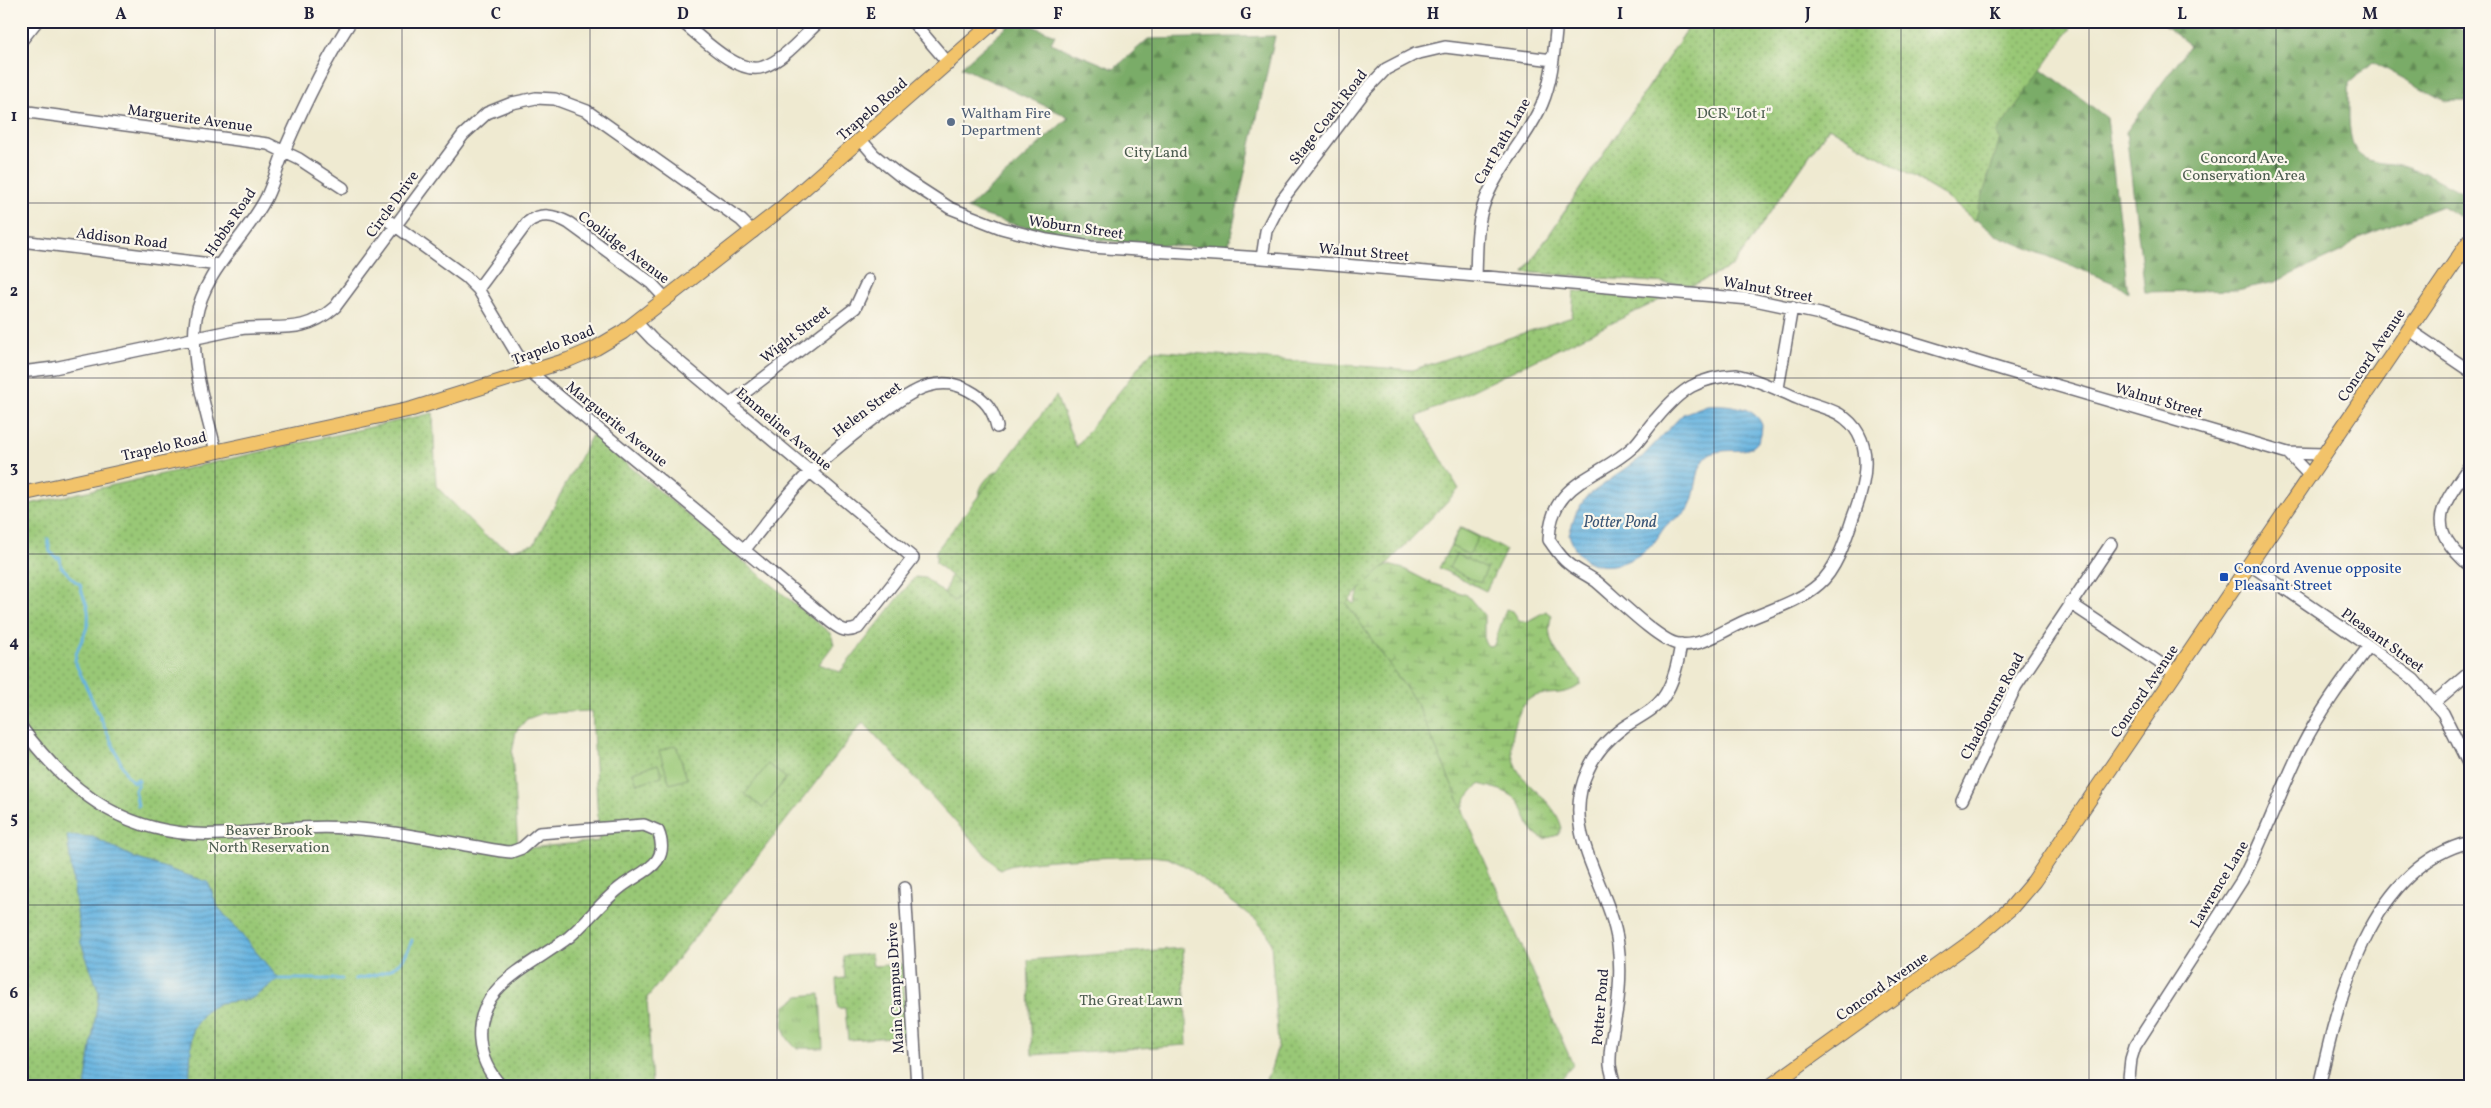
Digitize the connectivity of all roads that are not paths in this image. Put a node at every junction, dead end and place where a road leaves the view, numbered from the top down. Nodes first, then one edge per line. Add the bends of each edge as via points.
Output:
1 (37, 21) edge
2 (681, 21) edge
3 (820, 21) edge
4 (912, 21) edge
5 (994, 21) edge
6 (1557, 21) edge
7 (346, 23) edge
8 (21, 40) edge
9 (1553, 60) junction
10 (949, 64) junction
11 (21, 111) edge
12 (861, 140) junction
13 (284, 150) junction
14 (343, 188) dead end
15 (391, 222) junction
16 (753, 232) junction
17 (2470, 240) edge
18 (21, 241) edge
19 (1224, 256) joint
20 (1262, 258) junction
21 (219, 265) junction
22 (1476, 276) junction
23 (868, 280) dead end
24 (478, 289) junction
25 (666, 299) junction
26 (1792, 307) junction
27 (636, 322) junction
28 (2408, 329) junction
29 (194, 338) junction
30 (2470, 371) edge
31 (21, 372) edge
32 (531, 372) junction
33 (1778, 388) junction
34 (730, 404) junction
35 (997, 427) dead end
36 (216, 452) junction
37 (2288, 453) junction
38 (2324, 454) junction
39 (2470, 465) edge
40 (811, 471) junction
41 (2309, 475) junction
42 (21, 494) edge
43 (2111, 544) dead end
44 (745, 549) junction
45 (2249, 564) junction
46 (2470, 566) edge
47 (2070, 603) junction
48 (852, 631) joint
49 (1682, 644) junction
50 (2369, 646) junction
51 (2470, 672) edge
52 (2175, 673) junction
53 (2435, 702) junction
54 (21, 727) edge
55 (2470, 767) edge
56 (1962, 800) dead end
57 (2470, 842) edge
58 (904, 888) dead end
59 (502, 1087) edge
60 (917, 1087) edge
61 (1615, 1087) edge
62 (1769, 1087) edge
63 (2128, 1087) edge
64 (2320, 1087) edge

1 - 8 street
2 - 3 street via 730,60 751,68 762,68 772,63
4 - 10 street
5 - 10 main road, Trapelo Road
6 - 9 street, Cart Path Lane
7 - 13 street, Hobbs Road
9 - 20 street, Stage Coach Road via 1445,47 1415,54 1386,69 1365,91 1282,200 1266,231
9 - 22 street, Cart Path Lane via 1548,89 1536,118 1498,175 1483,207
10 - 12 main road, Trapelo Road
11 - 13 street, Marguerite Avenue via 253,141
12 - 16 main road, Trapelo Road
12 - 19 street, Woburn Street via 884,164 932,198 957,212 1001,228 1074,245
13 - 14 street, Marguerite Avenue
13 - 21 street, Hobbs Road via 265,199
15 - 16 street, Circle Drive via 474,122 501,106 536,98 571,104 594,115 741,220
15 - 24 street, Marguerite Avenue
15 - 29 street, Circle Drive via 335,307 314,323 257,327
16 - 25 main road, Trapelo Road
17 - 28 main road, Concord Avenue
18 - 21 street, Addison Road
19 - 20 street, Walnut Street
20 - 22 street, Walnut Street
21 - 29 street, Hobbs Road via 199,303
22 - 26 street, Walnut Street via 1726,295
23 - 34 street, Wight Street via 855,308
24 - 25 street, Coolidge Avenue via 526,224 538,216 546,216 569,223 651,283
24 - 32 street, Marguerite Avenue
25 - 27 main road, Trapelo Road
26 - 33 street
26 - 37 street, Walnut Street
27 - 32 main road, Trapelo Road via 596,348
27 - 34 street, Emmeline Avenue
28 - 30 street
28 - 38 main road, Concord Avenue
29 - 31 street, Circle Drive
29 - 36 street, Hobbs Road via 198,374
32 - 36 main road, Trapelo Road via 412,409
32 - 44 street, Marguerite Avenue
33 - 49 street via 1838,414 1853,424 1862,441 1865,474 1852,520 1840,550 1820,584 1709,638 1695,644
33 - 49 street via 1737,375 1714,376 1685,389 1634,445 1588,475 1556,505 1549,527 1549,540 1556,550 1663,638
34 - 40 street, Emmeline Avenue
35 - 40 street, Helen Street via 994,413 976,394 960,385 928,386 893,405
36 - 42 main road, Trapelo Road
37 - 38 street, Walnut Street
37 - 41 street
38 - 41 main road, Concord Avenue
39 - 46 street via 2447,498 2440,520 2447,543
40 - 44 street, Helen Street
40 - 48 street, Emmeline Avenue via 913,558 863,622
41 - 45 main road, Concord Avenue
43 - 47 street, Chadbourne Road
44 - 48 street, Marguerite Avenue via 832,623 845,631
45 - 50 street, Pleasant Street
45 - 52 main road, Concord Avenue
47 - 52 street
47 - 56 street, Chadbourne Road via 2016,686
49 - 61 street, Potter Pond via 1674,676 1663,698 1602,747 1588,770 1580,795 1577,820 1581,838 1618,942 1621,977 1610,1064
50 - 53 street, Pleasant Street via 2408,674
50 - 63 street, Lawrence Lane via 2304,742 2258,851 2242,880 2135,1046
51 - 53 street
52 - 62 main road, Concord Avenue via 2059,847 2011,908 1975,939
53 - 55 street, Pleasant Street
54 - 59 street via 48,763 90,799 130,820 171,831 221,834 290,827 346,828 511,852 522,848 539,833 644,825 658,831 660,855 656,863 620,887 574,932 496,990 485,1007 480,1024 480,1050 485,1066
57 - 64 street via 2420,867 2403,881 2383,906 2349,977 2332,1030
58 - 60 street, Main Campus Drive

